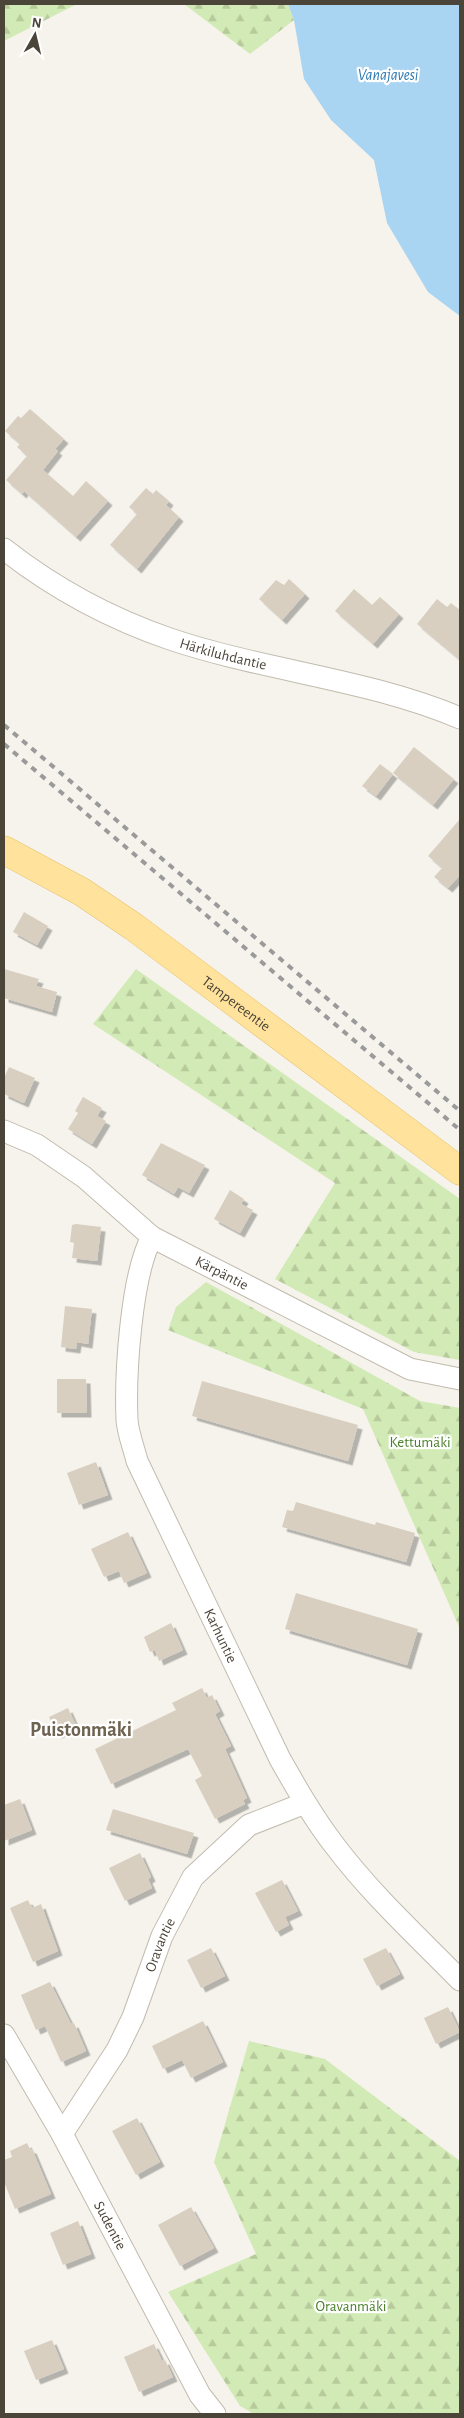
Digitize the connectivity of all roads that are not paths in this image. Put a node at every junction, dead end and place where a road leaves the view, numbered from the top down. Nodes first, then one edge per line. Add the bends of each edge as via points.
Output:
1 (4, 549) edge
2 (460, 718) edge
3 (4, 850) edge
4 (4, 1131) edge
5 (460, 1171) edge
6 (152, 1236) junction
7 (460, 1379) edge
8 (305, 1803) junction
9 (460, 1980) edge
10 (4, 2035) edge
11 (62, 2134) junction
12 (215, 2414) edge

1 - 2 street, Härkiluhdantie via 66,593 100,611 172,639 402,696
3 - 5 main road, Tampereentie via 82,892 134,927
4 - 6 street, Kärpäntie via 37,1145 84,1177
6 - 7 street, Kärpäntie via 410,1369
6 - 8 street, Karhuntie via 139,1276 128,1354 127,1422 137,1461 280,1759
8 - 9 street, Karhuntie via 369,1886
8 - 11 street, Oravantie via 249,1825 193,1877 162,1936 125,2033
10 - 11 street, Sudentie
11 - 12 street, Sudentie via 200,2395

